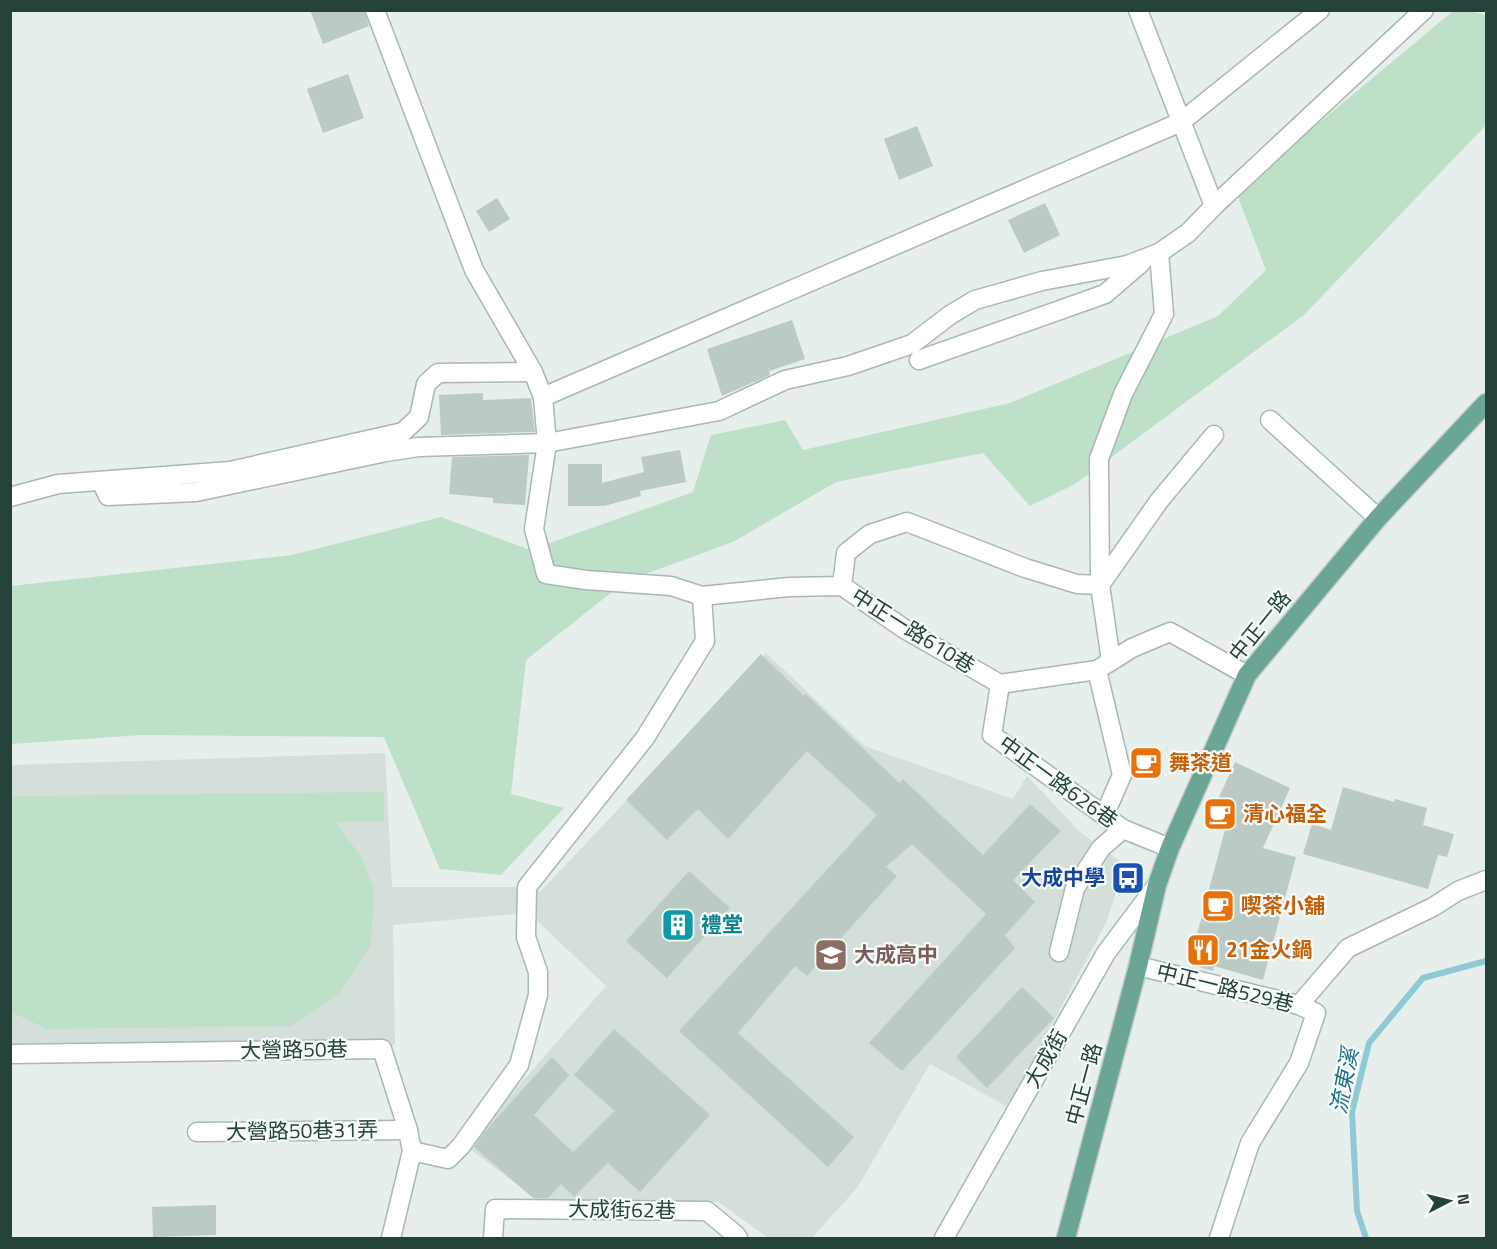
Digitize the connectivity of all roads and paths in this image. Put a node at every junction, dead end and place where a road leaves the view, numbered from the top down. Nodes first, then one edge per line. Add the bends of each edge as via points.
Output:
1 (375, 10) edge
2 (1138, 10) edge
3 (1320, 10) edge
4 (1424, 10) edge
5 (1181, 122) junction
6 (1214, 206) junction
7 (1153, 255) junction
8 (918, 360) dead end
9 (533, 372) junction
10 (543, 397) junction
11 (1486, 403) edge
12 (1270, 420) dead end
13 (1214, 435) dead end
14 (547, 443) junction
15 (101, 481) junction
16 (10, 497) edge
17 (1378, 519) junction
18 (1100, 585) junction
19 (842, 586) junction
20 (702, 596) junction
21 (1104, 666) junction
22 (1247, 675) junction
23 (1000, 684) junction
24 (1104, 816) junction
25 (1123, 829) junction
26 (1170, 848) junction
27 (1486, 880) edge
28 (1157, 885) junction
29 (1059, 952) dead end
30 (1138, 966) junction
31 (1299, 1005) junction
32 (10, 1054) edge
33 (408, 1130) junction
34 (197, 1132) dead end
35 (412, 1151) junction
36 (391, 1239) edge
37 (493, 1239) edge
38 (738, 1239) edge
39 (944, 1239) edge
40 (1066, 1239) edge
41 (1219, 1239) edge

1 - 9 street via 474,270
2 - 5 street
3 - 5 street
4 - 6 street
5 - 6 street
5 - 10 street
6 - 7 street via 1188,233
7 - 8 street via 1105,294
7 - 14 street via 1126,265 1042,281 975,300 912,344 848,366 784,380 719,411
7 - 18 street via 1164,314 1123,394 1099,459
9 - 10 street
9 - 15 street via 438,373 426,384 419,417 403,432 230,471
10 - 14 street
11 - 17 main road, 中正一路
12 - 17 street
13 - 18 street via 1159,501
14 - 15 street via 408,448 196,492 108,496
14 - 20 street, 中正一路610巷 via 534,529 546,574 670,586
15 - 16 street via 58,484
17 - 22 main road, 中正一路
18 - 19 street via 1077,584 1025,568 907,522 870,534 846,553
18 - 21 street
19 - 20 street, 中正一路610巷
19 - 23 street, 中正一路610巷 via 906,630
20 - 35 street via 705,641 645,738 527,886 526,938 538,972 538,995 519,1065 448,1159
21 - 22 street via 1132,648 1170,632
21 - 23 street
21 - 24 street via 1122,775
22 - 26 main road, 中正一路
23 - 24 street, 中正一路626巷 via 992,735
24 - 25 street, 中正一路626巷
25 - 26 street, 中正一路626巷
25 - 29 street via 1101,848 1075,888
26 - 28 main road, 中正一路
27 - 31 street via 1348,948
28 - 30 main road, 中正一路
28 - 39 street, 大成街 via 1106,953
30 - 31 street, 中正一路529巷
30 - 40 main road, 中正一路
31 - 41 street, 中正一路529巷 via 1316,1013 1299,1063 1250,1143
32 - 33 street, 大營路50巷 via 382,1049
33 - 34 street, 大營路50巷31弄
33 - 35 street, 大營路50巷
35 - 36 street, 大營路50巷
37 - 38 street, 大成街62巷 via 495,1209 707,1211

